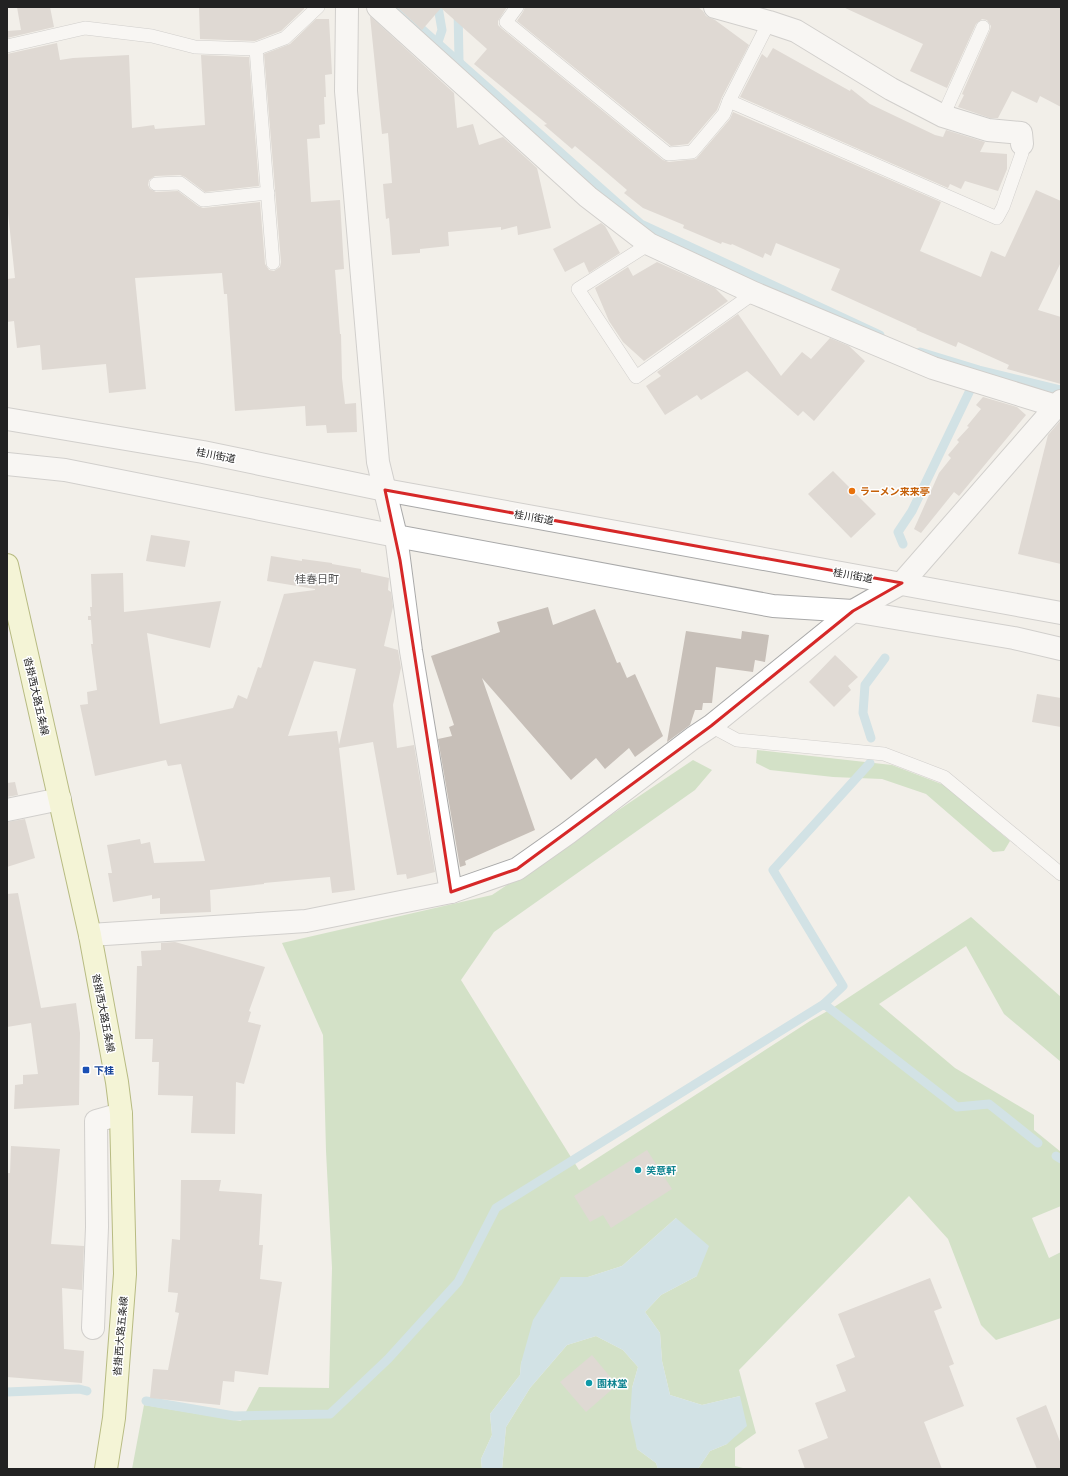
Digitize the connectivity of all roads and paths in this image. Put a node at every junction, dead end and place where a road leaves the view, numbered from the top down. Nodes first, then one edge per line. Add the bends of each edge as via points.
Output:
1 (318, 7) edge
2 (347, 7) edge
3 (378, 7) edge
4 (517, 7) edge
5 (715, 7) edge
6 (767, 14) edge
7 (983, 27) dead end
8 (7, 46) edge
9 (256, 49) junction
10 (729, 101) junction
11 (943, 116) junction
12 (1022, 144) joint
13 (156, 184) dead end
14 (268, 193) junction
15 (649, 244) junction
16 (273, 263) dead end
17 (754, 293) junction
18 (1060, 404) edge
19 (7, 419) edge
20 (7, 464) edge
21 (384, 490) junction
22 (396, 536) junction
23 (7, 565) edge
24 (902, 583) junction
25 (853, 611) junction
26 (1061, 613) edge
27 (1061, 649) edge
28 (711, 726) junction
29 (60, 799) junction
30 (7, 810) edge
31 (1061, 874) edge
32 (451, 892) junction
33 (90, 935) junction
34 (121, 1114) junction
35 (92, 1328) dead end
36 (106, 1469) edge

1 - 9 lane via 285,38
2 - 21 street via 347,99 378,462
3 - 15 street via 588,197
4 - 10 lane via 506,22 668,154 692,152 724,114
5 - 6 street
6 - 10 lane
6 - 11 street via 891,89
7 - 11 lane
8 - 9 lane via 85,28 152,36 195,47
9 - 14 lane
10 - 12 lane via 997,218 1022,153
11 - 12 street via 988,130 1021,133
13 - 14 lane via 180,183 203,200
14 - 16 lane
15 - 17 street
15 - 17 lane via 578,289 636,377
17 - 18 street via 933,368
18 - 24 street
19 - 21 street, 桂川街道 via 203,452
20 - 22 street via 65,470
21 - 22 street
21 - 24 street, 桂川街道
22 - 25 street via 773,606
22 - 32 street via 411,651
23 - 29 main road, 沓掛西大路五条線
24 - 25 street
24 - 26 street, 桂川街道
25 - 27 street via 1014,638
25 - 28 street
28 - 31 lane via 737,740 884,754 944,777
28 - 32 street via 517,869
29 - 30 street
29 - 33 main road, 沓掛西大路五条線
32 - 33 street via 306,921
33 - 34 main road, 沓掛西大路五条線
34 - 35 street via 96,1121 97,1227
34 - 36 main road, 沓掛西大路五条線 via 125,1274 114,1418

